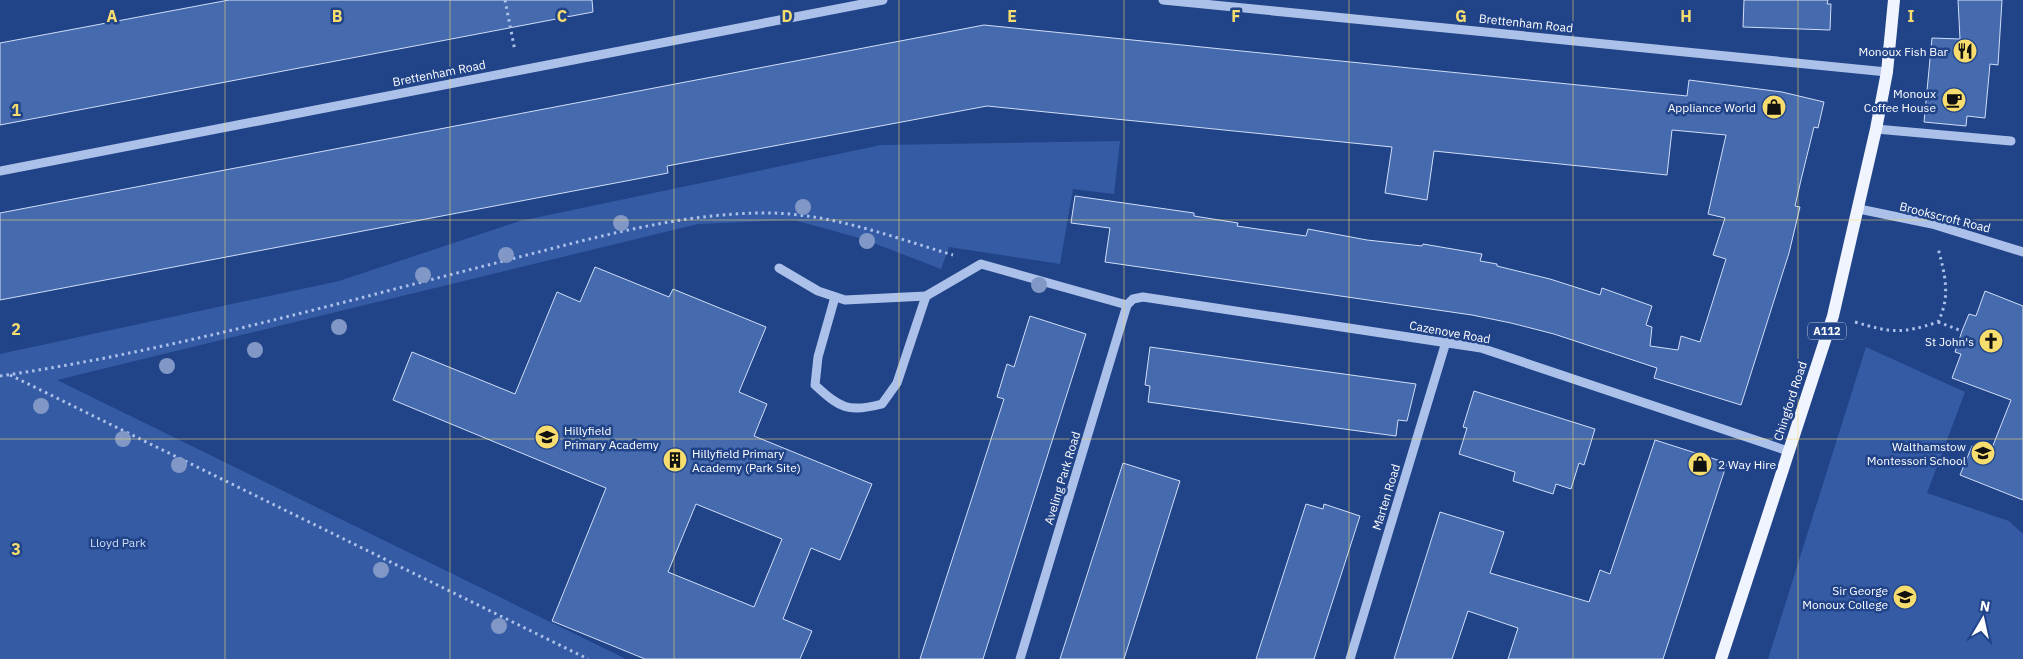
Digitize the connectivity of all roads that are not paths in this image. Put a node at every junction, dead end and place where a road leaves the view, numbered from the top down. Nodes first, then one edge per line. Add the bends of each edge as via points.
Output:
1 (883, 0) edge
2 (1163, 0) edge
3 (1894, 0) edge
4 (1887, 72) junction
5 (1876, 128) junction
6 (2011, 141) dead end
7 (0, 171) edge
8 (1859, 209) junction
9 (2023, 252) edge
10 (779, 268) dead end
11 (926, 296) junction
12 (835, 297) junction
13 (1127, 305) junction
14 (1446, 342) junction
15 (1788, 451) junction
16 (1020, 659) edge
17 (1350, 659) edge
18 (1721, 659) edge

1 - 7 street, Brettenham Road
2 - 4 street, Brettenham Road
3 - 4 main road, Chingford Road / A112
4 - 5 main road, Chingford Road / A112
5 - 6 street
5 - 8 main road, Chingford Road / A112
8 - 9 street, Brookscroft Road via 1932,224
8 - 15 main road, Chingford Road / A112 via 1832,316
10 - 12 street
11 - 12 street via 845,300
11 - 12 street via 897,383 882,404 860,410 835,403 816,385 818,357
11 - 13 street via 981,264
13 - 14 street, Cazenove Road via 1133,299 1143,297
13 - 16 street, Aveling Park Road
14 - 15 street, Cazenove Road via 1481,348
14 - 17 street, Marten Road
15 - 18 main road, Chingford Road / A112

